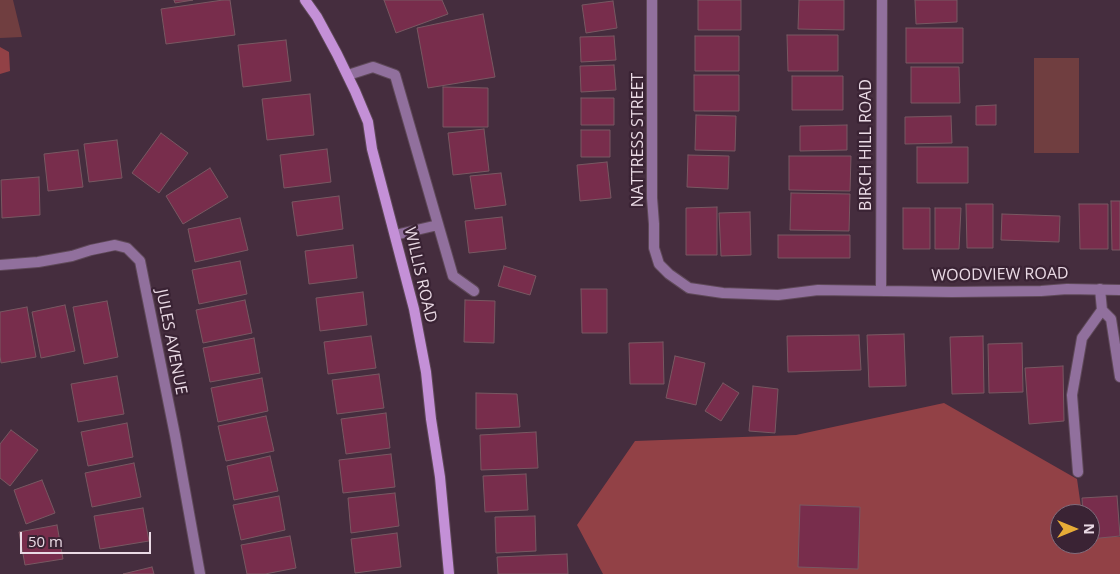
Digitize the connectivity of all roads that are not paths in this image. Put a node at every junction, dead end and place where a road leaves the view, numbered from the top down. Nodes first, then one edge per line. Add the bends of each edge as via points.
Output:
1 (305, 0) edge
2 (652, 0) edge
3 (882, 0) edge
4 (348, 75) junction
5 (438, 224) junction
6 (395, 235) junction
7 (0, 265) edge
8 (669, 274) joint
9 (1100, 290) junction
10 (1120, 290) edge
11 (474, 291) dead end
12 (880, 291) junction
13 (1102, 310) junction
14 (1120, 377) edge
15 (1078, 472) dead end
16 (200, 574) edge
17 (449, 574) edge

1 - 4 street, WILLIS ROAD
2 - 8 street, NATTRESS STREET via 654,248 659,264
3 - 12 street, BIRCH HILL ROAD
4 - 5 street via 374,66 395,75
4 - 6 street, WILLIS ROAD via 368,122
5 - 6 street
5 - 11 street via 454,276
6 - 17 street, WILLIS ROAD via 426,372
7 - 16 street, JULES AVENUE via 46,261 115,245 127,248 140,261
8 - 12 street, WOODVIEW ROAD via 689,288 724,294
9 - 10 street, WOODVIEW ROAD
9 - 12 street, WOODVIEW ROAD
9 - 13 street
13 - 14 street via 1111,319
13 - 15 street via 1082,338 1072,395

